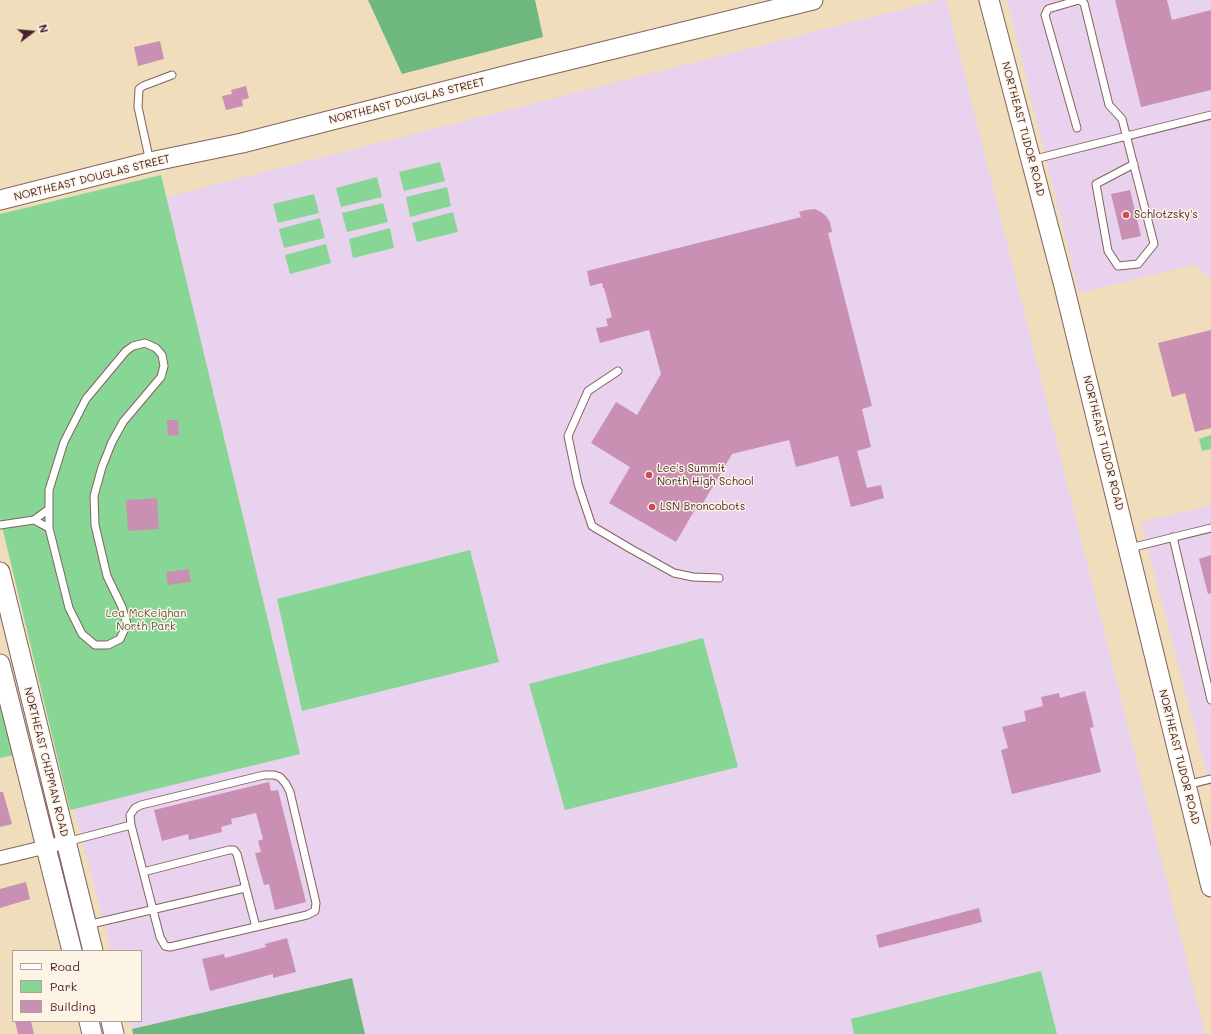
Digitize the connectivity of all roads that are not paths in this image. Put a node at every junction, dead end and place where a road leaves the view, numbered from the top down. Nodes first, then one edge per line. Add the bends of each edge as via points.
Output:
1 (813, 0) edge
2 (989, 0) edge
3 (172, 75) dead end
4 (1211, 115) edge
5 (1077, 128) dead end
6 (1126, 135) junction
7 (1031, 160) junction
8 (150, 162) junction
9 (1134, 164) junction
10 (0, 200) edge
11 (618, 371) dead end
12 (49, 509) junction
13 (34, 520) junction
14 (0, 525) edge
15 (49, 528) junction
16 (1211, 528) edge
17 (1173, 537) junction
18 (1128, 548) junction
19 (0, 572) edge
20 (719, 578) dead end
21 (0, 664) edge
22 (1211, 700) edge
23 (1211, 779) edge
24 (1186, 785) junction
25 (131, 825) junction
26 (66, 842) junction
27 (46, 847) junction
28 (0, 858) edge
29 (143, 872) junction
30 (1211, 887) edge
31 (245, 888) junction
32 (153, 910) junction
33 (87, 925) junction
34 (256, 927) junction
35 (72, 950) edge
36 (93, 950) edge
37 (89, 1022) edge
38 (111, 1022) edge
39 (92, 1034) edge
40 (114, 1034) edge

1 - 8 main road, NORTHEAST DOUGLAS STREET via 242,143
2 - 7 main road, NORTHEAST TUDOR ROAD
3 - 8 lane via 139,89 138,107
4 - 6 lane
5 - 6 lane via 1045,15 1048,9 1079,0 1084,3 1110,105 1122,119
6 - 7 lane
6 - 9 lane
7 - 18 main road, NORTHEAST TUDOR ROAD
8 - 10 main road, NORTHEAST DOUGLAS STREET
9 - 9 lane via 1154,244 1138,264 1118,266 1108,251 1096,184
11 - 20 lane via 588,391 568,436 578,484 592,526 674,573
12 - 13 lane
12 - 15 lane
12 - 15 lane via 49,490 64,442 86,399 126,351 145,343 156,348 162,355 164,366 161,377 123,422 102,467 94,496 95,525 107,576 127,624 120,639 108,645 95,645 82,634 69,608
13 - 14 lane
13 - 15 lane
16 - 17 lane
17 - 18 lane
17 - 22 lane
18 - 24 main road, NORTHEAST TUDOR ROAD
19 - 26 main road, NORTHEAST CHIPMAN ROAD
21 - 27 main road, NORTHEAST CHIPMAN ROAD
23 - 24 lane
24 - 30 main road, NORTHEAST TUDOR ROAD
25 - 26 lane
25 - 29 lane
25 - 34 lane via 130,815 141,805 264,775 280,777 290,792 316,903 315,911
26 - 27 street
26 - 33 main road, NORTHEAST CHIPMAN ROAD
27 - 28 street
27 - 35 main road, NORTHEAST CHIPMAN ROAD
29 - 31 lane via 234,850
29 - 32 lane
31 - 32 lane
31 - 34 lane
32 - 33 lane
32 - 34 lane via 160,937 165,946 170,947
33 - 36 main road, NORTHEAST CHIPMAN ROAD
37 - 39 main road
38 - 40 main road

